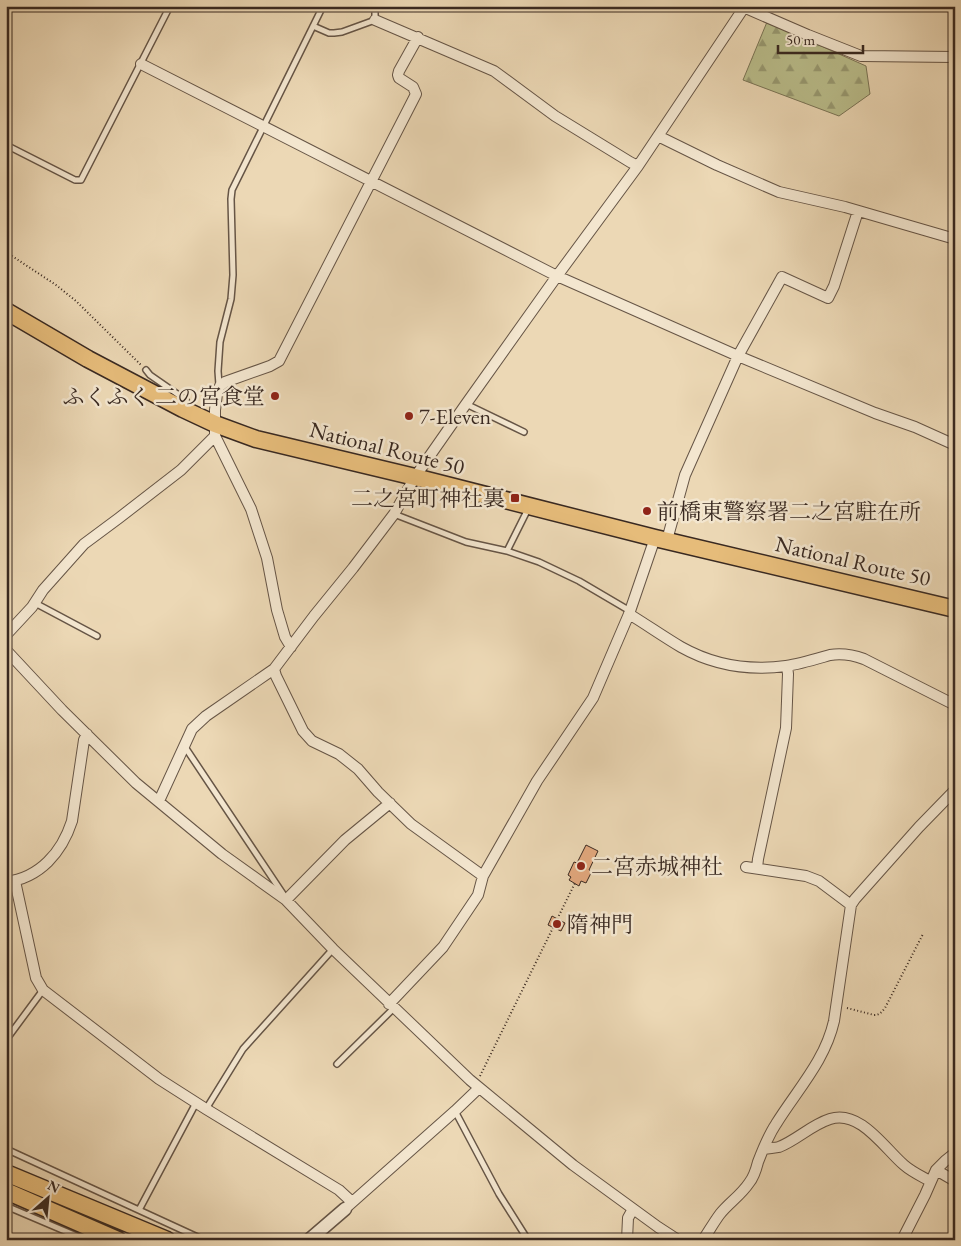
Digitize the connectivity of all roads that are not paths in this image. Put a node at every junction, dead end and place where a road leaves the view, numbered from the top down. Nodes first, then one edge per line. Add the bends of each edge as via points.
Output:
1 (170, 6) edge
2 (323, 6) edge
3 (375, 6) edge
4 (744, 7) edge
5 (375, 20) junction
6 (313, 26) junction
7 (418, 37) junction
8 (955, 57) edge
9 (141, 64) junction
10 (264, 127) junction
11 (658, 136) junction
12 (6, 145) edge
13 (638, 166) junction
14 (370, 181) junction
15 (858, 211) junction
16 (955, 239) edge
17 (556, 276) junction
18 (6, 311) edge
19 (738, 356) junction
20 (146, 370) road end
21 (220, 386) junction
22 (466, 404) junction
23 (183, 409) junction
24 (215, 430) junction
25 (524, 432) dead end
26 (955, 445) edge
27 (415, 477) junction
28 (955, 502) edge
29 (530, 506) junction
30 (955, 506) edge
31 (394, 514) junction
32 (661, 539) junction
33 (507, 551) junction
34 (35, 603) junction
35 (955, 609) edge
36 (630, 613) junction
37 (6, 635) edge
38 (97, 636) dead end
39 (291, 648) junction
40 (6, 650) edge
41 (787, 666) junction
42 (274, 668) junction
43 (955, 705) edge
44 (86, 734) junction
45 (184, 747) junction
46 (955, 790) edge
47 (159, 801) junction
48 (390, 803) junction
49 (746, 867) dead end
50 (757, 868) junction
51 (483, 876) junction
52 (11, 881) edge
53 (286, 900) junction
54 (851, 906) junction
55 (333, 949) junction
56 (43, 990) junction
57 (392, 1006) junction
58 (6, 1040) edge
59 (337, 1064) dead end
60 (480, 1088) junction
61 (196, 1102) junction
62 (206, 1109) junction
63 (455, 1112) junction
64 (764, 1149) junction
65 (6, 1150) edge
66 (955, 1153) edge
67 (936, 1170) junction
68 (6, 1173) edge
69 (930, 1181) junction
70 (955, 1181) edge
71 (6, 1191) edge
72 (348, 1205) junction
73 (6, 1206) edge
74 (633, 1209) junction
75 (139, 1210) junction
76 (85, 1240) edge
77 (118, 1240) edge
78 (167, 1240) edge
79 (204, 1240) edge
80 (309, 1240) edge
81 (528, 1240) edge
82 (627, 1240) edge
83 (678, 1240) edge
84 (703, 1240) edge
85 (902, 1240) edge

1 - 9 lane
2 - 6 lane
3 - 5 lane
4 - 8 street via 861,56
4 - 11 street
5 - 6 lane via 334,33
5 - 7 street
6 - 10 lane
7 - 13 street via 494,71 555,116
7 - 14 street via 398,75 413,87 416,94
9 - 10 street
9 - 12 lane via 81,180 75,180
10 - 14 street
10 - 21 lane via 232,190 232,299 220,342
11 - 13 street
11 - 15 street via 779,192
13 - 17 street
14 - 17 street
14 - 21 street via 279,361
15 - 16 street
15 - 19 street via 828,298 782,276
17 - 19 street
17 - 22 street
18 - 23 highway, National Route 50
19 - 26 street
19 - 32 street via 685,475
20 - 23 lane via 186,400
21 - 24 street via 214,410
22 - 25 lane
22 - 27 street
23 - 24 highway, National Route 50
24 - 27 highway, National Route 50
24 - 34 street via 181,470 84,544
24 - 39 street via 251,509 267,558 282,628
27 - 29 highway, National Route 50
27 - 31 street
28 - 30 street
29 - 32 highway, National Route 50
29 - 33 lane
31 - 33 lane via 466,542
31 - 39 street
32 - 35 highway, National Route 50
32 - 36 street
33 - 36 lane via 579,581
34 - 37 street
34 - 38 lane
36 - 41 street via 681,647 723,664
36 - 51 street via 593,698 537,780
39 - 42 street
40 - 44 street
41 - 43 street via 830,655 852,655
41 - 50 street via 786,728
42 - 45 street via 206,716 192,729
42 - 48 street via 303,731 312,741 339,754 358,769
44 - 47 street
44 - 52 street via 69,832 41,869
45 - 47 street
45 - 53 lane
46 - 54 street via 919,826
47 - 53 street via 222,854
48 - 51 street via 411,824
48 - 53 street via 345,840
49 - 50 street
50 - 54 street via 812,878
51 - 57 street via 478,895 443,947
52 - 56 street via 36,978
53 - 55 street
54 - 64 street via 831,1034 819,1060 776,1124
55 - 57 street
55 - 62 lane via 243,1048
56 - 58 lane
56 - 61 street via 152,1074
57 - 59 lane
57 - 60 street
60 - 63 street
60 - 74 street via 573,1165
61 - 62 street
61 - 75 lane
62 - 72 street via 339,1190
63 - 72 street
63 - 81 lane
64 - 69 street via 779,1147 822,1122 844,1118 870,1131 916,1174
64 - 84 street via 749,1184 721,1213
65 - 75 lane
66 - 67 street
67 - 69 street
67 - 70 street
68 - 78 highway
69 - 85 street
71 - 77 highway
72 - 80 street
73 - 76 lane
74 - 82 street via 628,1218
74 - 83 street
75 - 79 lane

